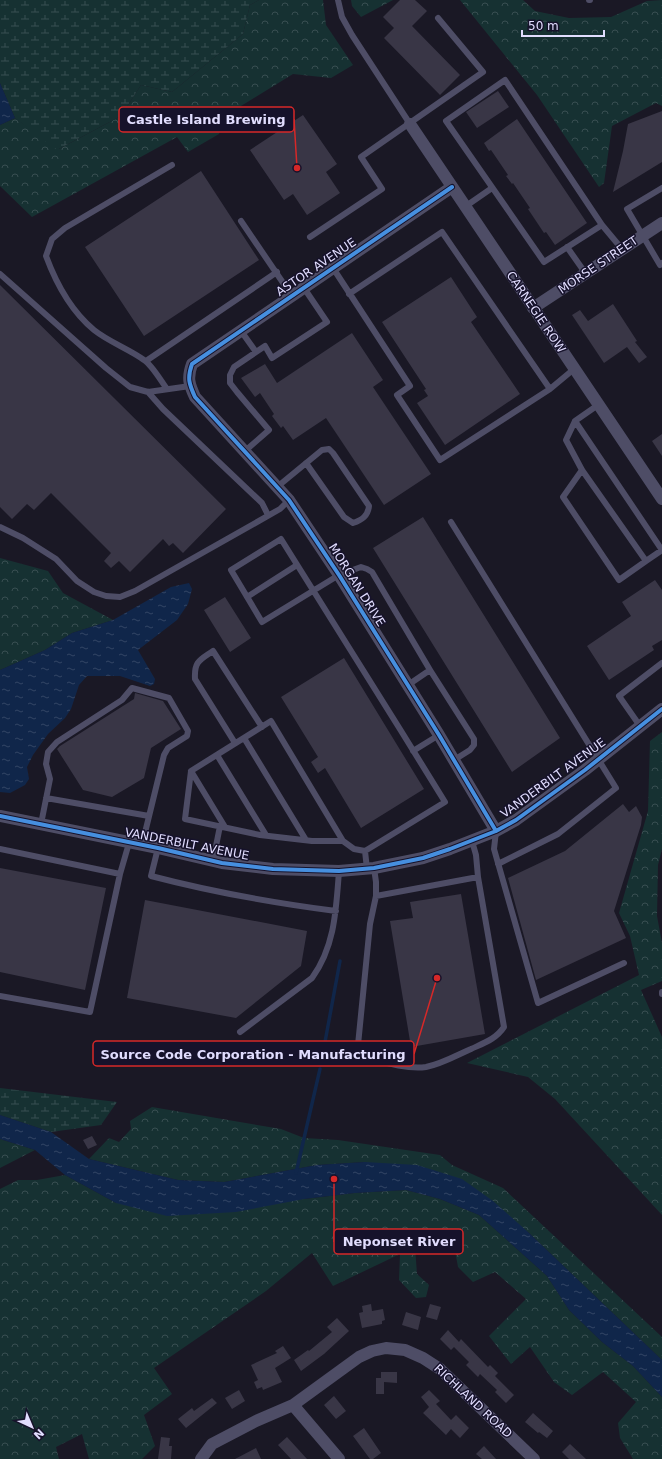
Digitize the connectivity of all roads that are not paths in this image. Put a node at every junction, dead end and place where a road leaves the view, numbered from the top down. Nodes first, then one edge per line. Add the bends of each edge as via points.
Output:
1 (338, 0) edge
2 (438, 18) dead end
3 (410, 124) junction
4 (172, 165) dead end
5 (452, 187) junction
6 (492, 188) junction
7 (662, 188) edge
8 (466, 206) junction
9 (241, 221) dead end
10 (662, 223) edge
11 (602, 225) junction
12 (310, 236) dead end
13 (642, 236) junction
14 (567, 247) junction
15 (622, 249) junction
16 (661, 266) edge
17 (333, 268) junction
18 (277, 272) junction
19 (0, 274) edge
20 (586, 274) junction
21 (304, 288) junction
22 (349, 294) junction
23 (292, 296) junction
24 (534, 308) junction
25 (241, 331) junction
26 (256, 352) junction
27 (146, 361) junction
28 (574, 369) junction
29 (190, 386) junction
30 (167, 389) junction
31 (550, 389) junction
32 (148, 392) junction
33 (598, 405) junction
34 (575, 422) junction
35 (245, 451) junction
36 (306, 463) junction
37 (582, 470) junction
38 (277, 487) junction
39 (290, 500) junction
40 (662, 500) edge
41 (268, 515) junction
42 (450, 522) dead end
43 (0, 528) edge
44 (646, 561) junction
45 (297, 565) junction
46 (339, 575) junction
47 (313, 590) junction
48 (247, 597) junction
49 (662, 663) edge
50 (430, 670) junction
51 (408, 685) junction
52 (662, 709) edge
53 (640, 726) junction
54 (262, 727) junction
55 (439, 735) junction
56 (244, 738) junction
57 (235, 743) junction
58 (413, 751) junction
59 (217, 755) junction
60 (598, 759) junction
61 (454, 760) junction
62 (191, 771) junction
63 (46, 798) junction
64 (0, 816) edge
65 (150, 816) junction
66 (41, 824) junction
67 (223, 827) junction
68 (496, 831) junction
69 (266, 835) junction
70 (306, 840) junction
71 (343, 841) junction
72 (472, 841) junction
73 (129, 843) junction
74 (142, 845) junction
75 (158, 848) junction
76 (0, 849) edge
77 (365, 851) junction
78 (213, 861) junction
79 (498, 864) junction
80 (370, 868) junction
81 (339, 871) junction
82 (120, 874) junction
83 (478, 877) junction
84 (376, 896) junction
85 (336, 911) junction
86 (624, 963) dead end
87 (0, 996) edge
88 (240, 1032) dead end
89 (293, 1405) junction
90 (201, 1459) edge
91 (339, 1459) edge
92 (534, 1459) edge

1 - 3 lane via 342,17 352,35
2 - 3 lane via 483,72
3 - 5 street, CARNEGIE ROW
3 - 12 lane via 361,157 382,189
4 - 27 lane via 65,228 52,239 46,256 52,274 73,308 94,330
5 - 8 street, CARNEGIE ROW
5 - 17 street, ASTOR AVENUE
6 - 8 lane
6 - 11 lane via 446,121 505,80
6 - 14 lane via 544,262
7 - 13 lane via 627,210
8 - 24 street, CARNEGIE ROW
9 - 18 lane
10 - 13 street, MORSE STREET
11 - 14 lane
11 - 15 lane
13 - 15 street, MORSE STREET
13 - 16 lane
14 - 20 lane
15 - 20 street, MORSE STREET
17 - 21 street, ASTOR AVENUE
17 - 22 lane
18 - 23 lane
18 - 27 lane
19 - 32 lane via 106,368 130,387
20 - 24 street, MORSE STREET
21 - 23 street, ASTOR AVENUE
21 - 26 lane via 327,322 272,358 265,346
22 - 31 lane via 442,232
22 - 31 lane via 410,386 397,395 440,460
23 - 25 street, ASTOR AVENUE
24 - 28 street, CARNEGIE ROW
25 - 26 lane
25 - 29 street, ASTOR AVENUE via 192,364 188,374
26 - 35 lane via 234,367 230,375 230,382 237,392 269,430
27 - 30 lane
28 - 31 lane
28 - 33 street, CARNEGIE ROW
29 - 30 lane
29 - 35 street, MORGAN DRIVE via 195,397
30 - 32 lane
32 - 41 lane via 262,503
33 - 34 lane
33 - 40 street, CARNEGIE ROW
34 - 37 lane via 566,440
34 - 44 lane via 662,550
35 - 38 street, MORGAN DRIVE
36 - 36 lane via 322,450 329,449 334,453 369,506 365,517 353,524 348,521
36 - 38 lane
37 - 44 lane
37 - 44 lane via 563,497 619,580
38 - 39 street, MORGAN DRIVE
39 - 41 lane
39 - 46 street, MORGAN DRIVE
41 - 43 lane via 135,591 120,597 94,592 77,581 56,559 23,538
42 - 60 lane
45 - 47 lane
45 - 48 lane
45 - 48 lane via 281,539 231,570
46 - 47 lane
46 - 50 lane via 361,567 372,572
46 - 51 street, MORGAN DRIVE
47 - 48 lane via 262,622
47 - 58 lane
49 - 53 lane via 619,696
50 - 51 lane
50 - 61 lane via 474,739 474,745 470,750
51 - 55 street, MORGAN DRIVE
52 - 53 street, VANDERBILT AVENUE
53 - 60 street, VANDERBILT AVENUE
54 - 56 lane
54 - 57 lane via 213,651 198,661 194,670 195,679
54 - 71 lane via 271,721
55 - 58 lane
55 - 61 street, MORGAN DRIVE
56 - 57 lane
56 - 70 lane
57 - 59 lane
58 - 77 lane via 445,802
59 - 62 lane
59 - 69 lane
60 - 68 street, VANDERBILT AVENUE via 516,820
60 - 79 lane via 616,788 558,834
61 - 68 street, MORGAN DRIVE
62 - 67 lane
62 - 67 lane via 185,819
63 - 65 lane
63 - 65 lane via 50,780 46,764 48,752 57,742 122,700 132,688 169,698 188,731 187,736 168,748 164,755
63 - 66 lane
64 - 66 street, VANDERBILT AVENUE
65 - 74 lane
66 - 73 street, VANDERBILT AVENUE
67 - 69 lane
67 - 78 lane
68 - 72 street, VANDERBILT AVENUE
68 - 79 lane via 494,849
69 - 70 lane
70 - 71 lane
71 - 77 lane via 354,849
72 - 80 street, VANDERBILT AVENUE via 423,858
72 - 83 lane
73 - 74 street, VANDERBILT AVENUE
73 - 82 lane
74 - 75 street, VANDERBILT AVENUE
75 - 78 street, VANDERBILT AVENUE
75 - 85 lane via 151,876 284,904
76 - 82 lane
77 - 80 lane
78 - 81 street, VANDERBILT AVENUE via 273,869
79 - 86 lane via 538,1003
80 - 81 street, VANDERBILT AVENUE
80 - 84 lane via 376,882
81 - 85 lane
82 - 87 lane via 90,1012
83 - 84 lane
83 - 84 lane via 504,1027 490,1040 425,1067 410,1067 357,1055 370,924
85 - 88 lane via 330,943 312,978
89 - 90 street, RICHLAND ROAD via 212,1444
89 - 91 street
89 - 92 street, RICHLAND ROAD via 359,1357 386,1348 405,1350 424,1358 440,1369

